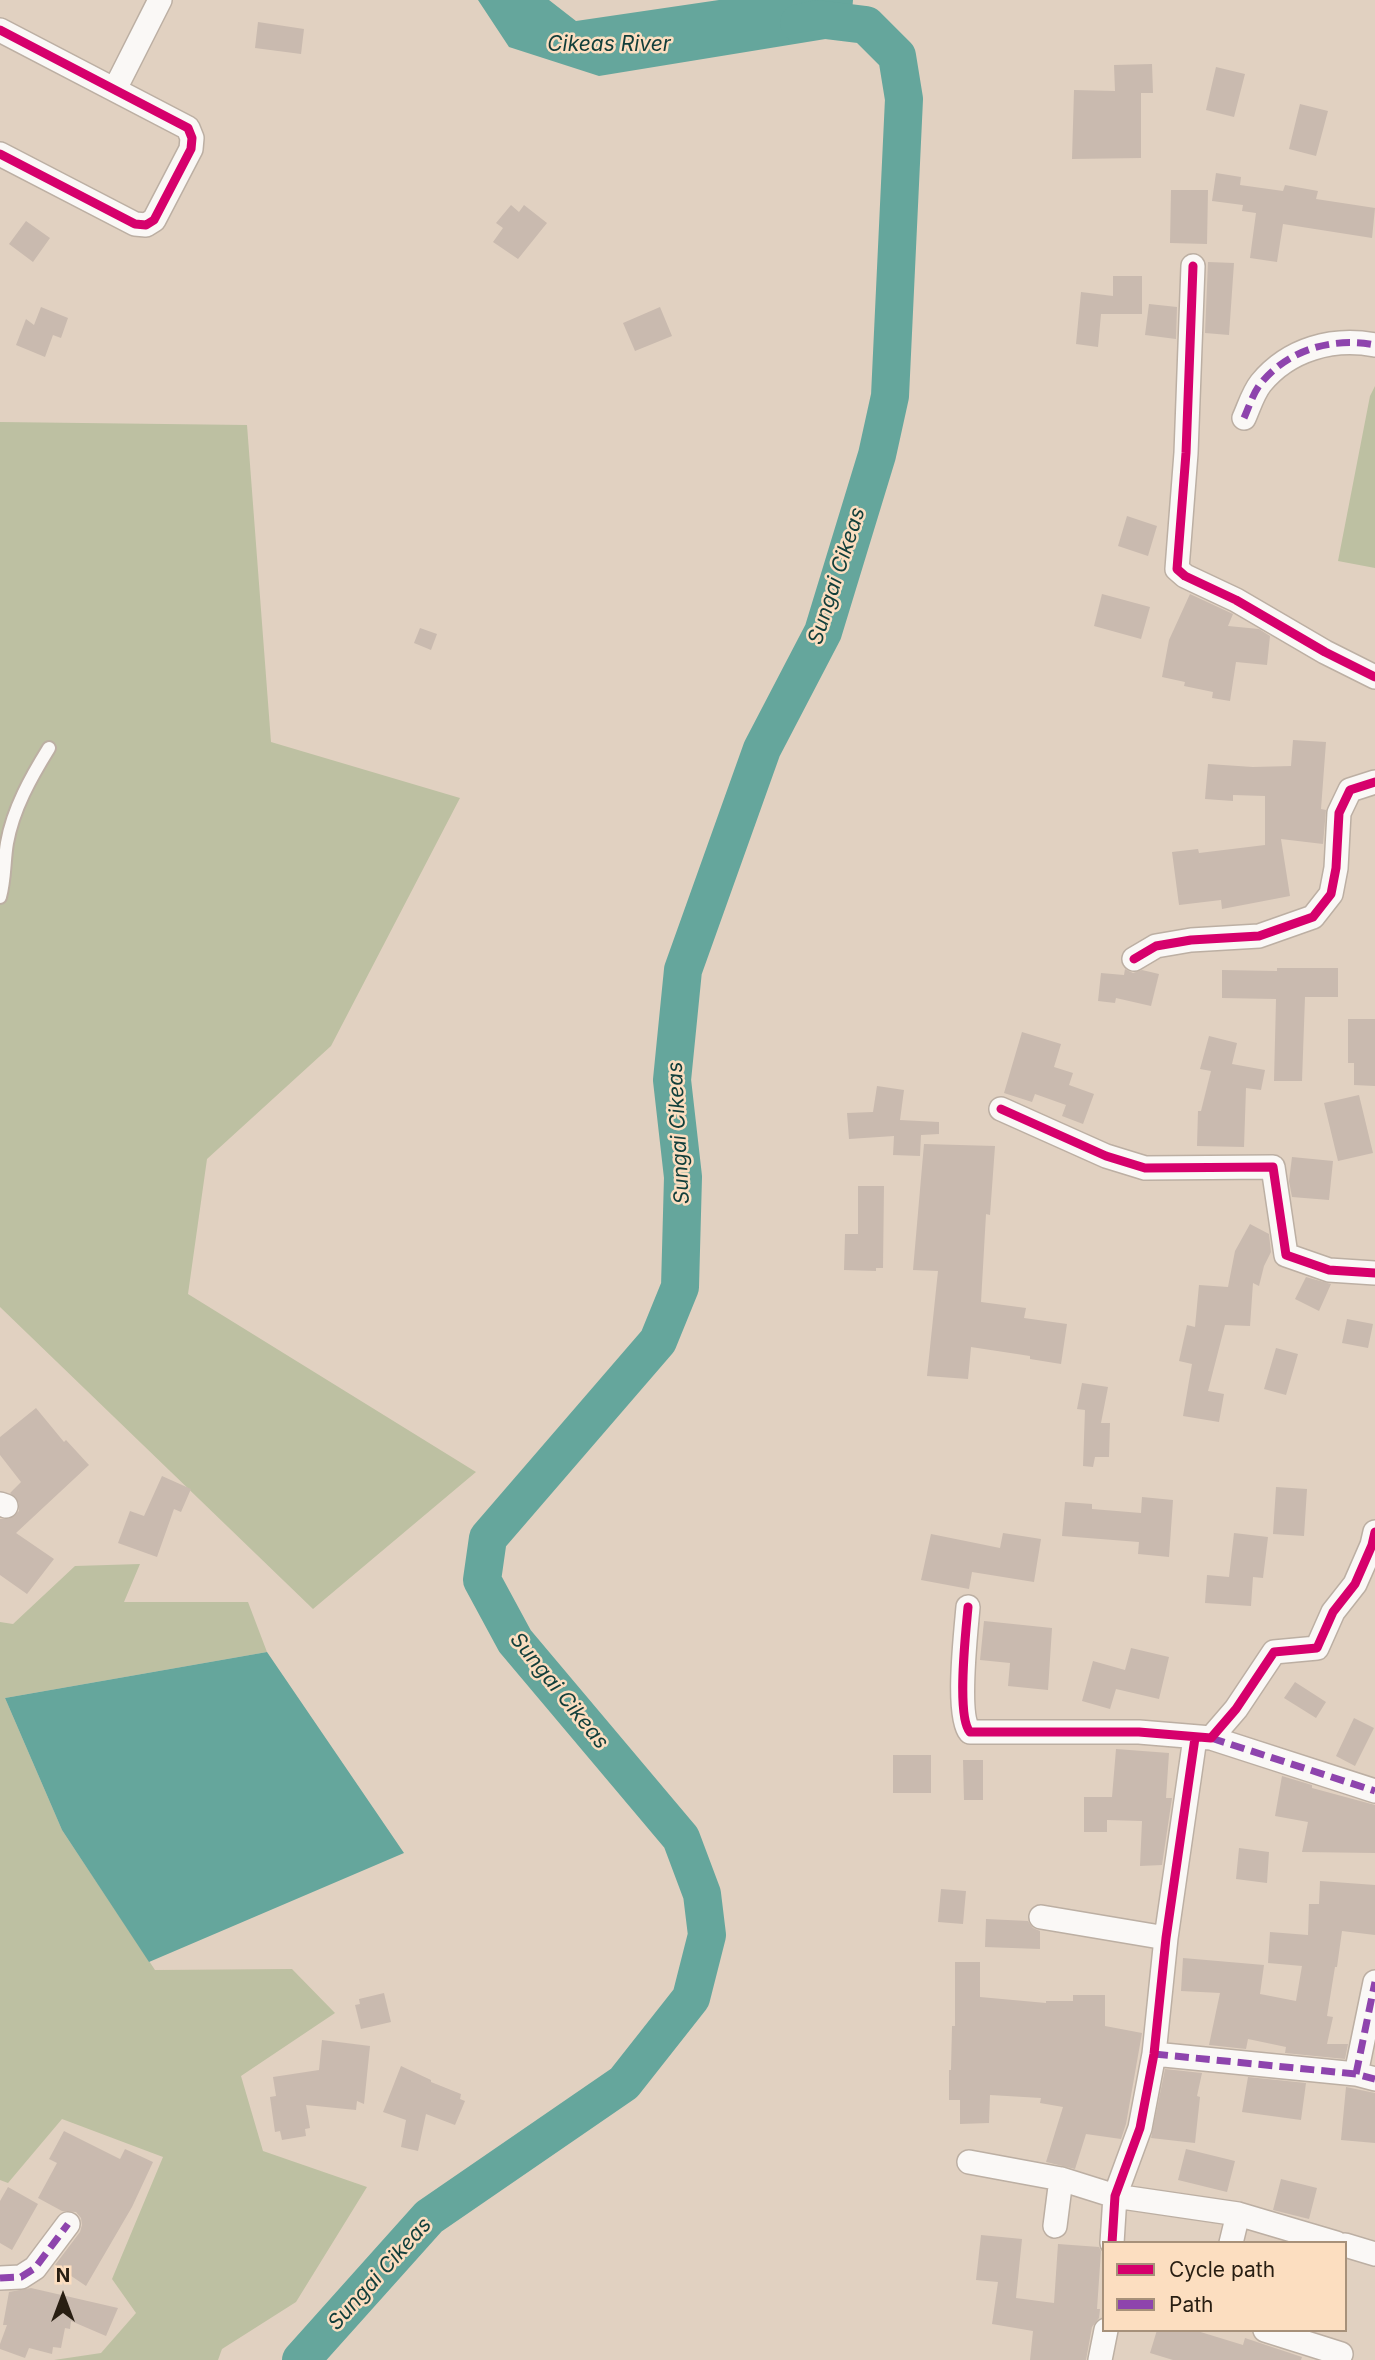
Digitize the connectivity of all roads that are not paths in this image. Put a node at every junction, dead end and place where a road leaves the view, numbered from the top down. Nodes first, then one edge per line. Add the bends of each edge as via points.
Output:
1 (160, 0) edge
2 (0, 30) edge
3 (115, 89) junction
4 (0, 154) edge
5 (1193, 265) dead end
6 (1375, 345) edge
7 (1244, 418) dead end
8 (1375, 677) edge
9 (49, 748) dead end
10 (1375, 782) edge
11 (0, 897) edge
12 (1134, 959) dead end
13 (1001, 1109) dead end
14 (1375, 1273) edge
15 (1375, 1532) edge
16 (968, 1607) dead end
17 (1203, 1738) junction
18 (1375, 1791) edge
19 (1041, 1917) dead end
20 (1166, 1938) junction
21 (1375, 1982) edge
22 (1154, 2054) junction
23 (1365, 2077) edge
24 (969, 2162) dead end
25 (1061, 2179) junction
26 (1115, 2196) junction
27 (1238, 2214) junction
28 (68, 2224) dead end
29 (1055, 2226) dead end
30 (1112, 2241) edge
31 (1231, 2241) edge
32 (1329, 2241) edge
33 (1347, 2246) edge
34 (1375, 2254) edge
35 (0, 2278) edge
36 (1106, 2332) edge
37 (1271, 2332) edge
38 (1341, 2354) dead end
39 (1100, 2360) edge

1 - 3 street
2 - 3 street
3 - 4 street via 188,128 192,138 191,149 154,220 146,225 135,224
5 - 8 street via 1177,569
6 - 7 street via 1339,341 1313,347 1284,362 1260,384
9 - 11 lane via 12,825
10 - 12 street via 1350,790 1339,813 1331,894 1313,917 1259,936 1156,946
13 - 14 street via 1106,1156 1146,1168 1273,1167 1286,1255 1329,1270
15 - 17 street via 1355,1584 1333,1612 1317,1648 1274,1652 1236,1709
16 - 17 street via 963,1684 965,1724 970,1731 1139,1732
17 - 18 street
17 - 20 street
19 - 20 street
20 - 22 street
21 - 23 street
22 - 23 street
22 - 26 street via 1140,2128
24 - 25 street
25 - 26 street
25 - 29 street
26 - 27 street
26 - 30 street
27 - 31 street
27 - 32 street
28 - 35 street via 35,2268 21,2277
33 - 34 street
36 - 39 street
37 - 38 street

